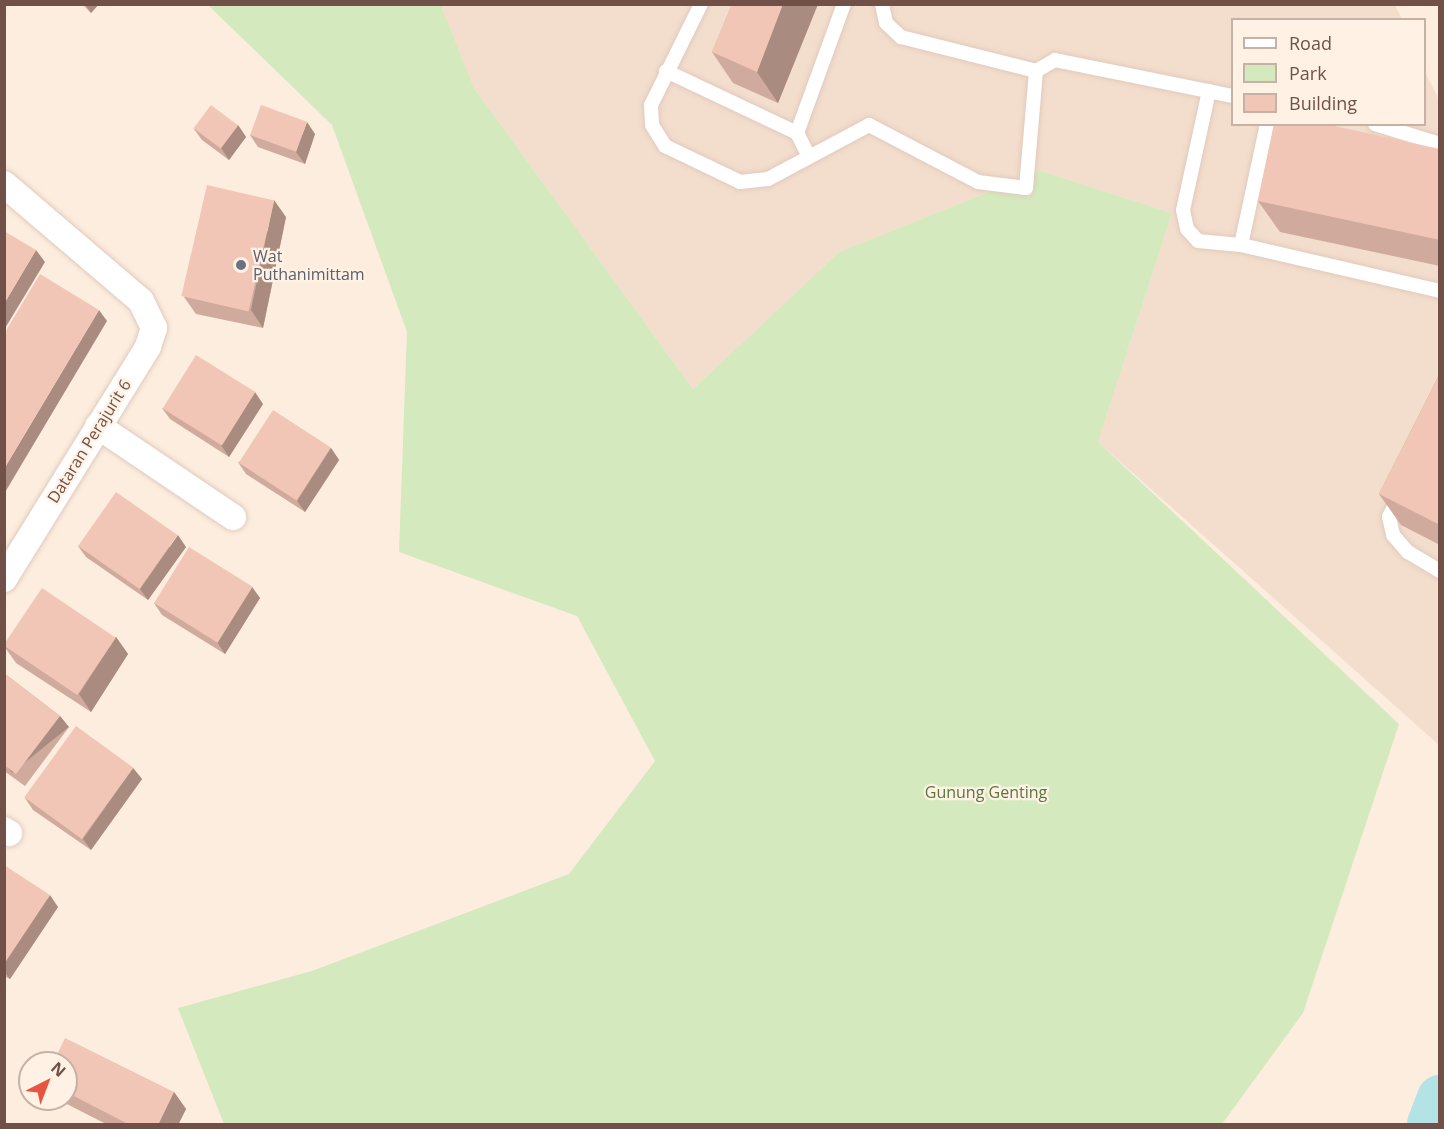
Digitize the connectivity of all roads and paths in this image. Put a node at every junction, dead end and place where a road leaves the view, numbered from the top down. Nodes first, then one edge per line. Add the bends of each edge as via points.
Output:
1 (700, 4) edge
2 (844, 4) edge
3 (882, 4) edge
4 (666, 71) junction
5 (1036, 71) junction
6 (1209, 91) junction
7 (1231, 96) edge
8 (1267, 126) edge
9 (1382, 126) edge
10 (797, 133) junction
11 (1440, 144) edge
12 (808, 155) junction
13 (4, 183) edge
14 (1241, 245) junction
15 (1440, 291) edge
16 (98, 426) junction
17 (1404, 485) edge
18 (233, 517) dead end
19 (1440, 571) edge
20 (4, 579) edge

1 - 4 lane
2 - 10 lane
3 - 5 lane via 886,23 901,37
4 - 10 lane
4 - 12 lane via 651,105 652,125 665,146 740,182 768,179
5 - 6 lane via 1055,60
5 - 12 lane via 1026,188 978,182 869,125
6 - 7 lane
6 - 14 lane via 1183,210 1187,229 1198,241
8 - 14 lane
9 - 11 lane
10 - 12 lane
13 - 16 street, Dataran Perajurit 6 via 141,301 152,318 152,338
14 - 15 lane
16 - 18 street
16 - 20 street, Dataran Perajurit 6
17 - 19 lane via 1389,517 1393,535 1408,552

